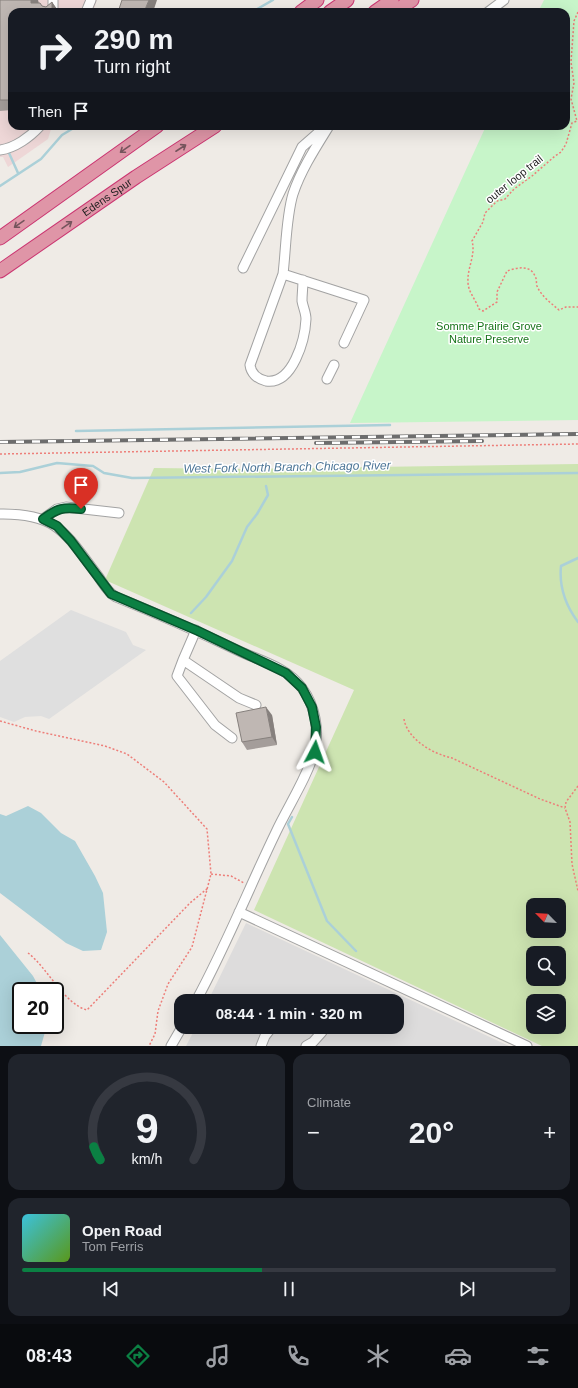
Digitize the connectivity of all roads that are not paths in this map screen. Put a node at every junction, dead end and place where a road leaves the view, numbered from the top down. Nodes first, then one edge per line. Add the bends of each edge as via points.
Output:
1 (317, 0) edge
2 (347, 0) edge
3 (392, 0) edge
4 (412, 0) edge
5 (504, 0) edge
6 (306, 8) edge
7 (336, 8) edge
8 (381, 8) edge
9 (400, 8) edge
10 (495, 8) edge
11 (35, 130) edge
12 (151, 130) edge
13 (210, 130) edge
14 (321, 130) edge
15 (327, 130) edge
16 (0, 150) edge
17 (0, 238) edge
18 (243, 268) dead end
19 (0, 271) edge
20 (284, 274) junction
21 (303, 280) junction
22 (344, 343) dead end
23 (334, 365) dead end
24 (327, 379) dead end
25 (119, 513) dead end
26 (0, 514) edge
27 (43, 519) junction
28 (196, 630) junction
29 (183, 660) junction
30 (256, 705) dead end
31 (232, 738) dead end
32 (239, 912) junction
33 (200, 994) edge
34 (178, 1034) edge
35 (267, 1034) edge
36 (320, 1034) edge
37 (172, 1046) edge
38 (261, 1046) edge
39 (306, 1046) edge
40 (527, 1046) edge

1 - 6 highway
2 - 7 highway
3 - 8 highway
4 - 9 highway
5 - 10 street
11 - 16 street via 8,149
12 -> 17 highway
19 -> 13 highway, Edens Spur via 136,177
14 - 18 street via 302,147
15 - 20 street via 293,193
20 - 21 street
20 - 21 street via 250,365 251,371 265,381 280,377 296,359 306,319 302,301
21 - 22 street via 364,300
23 - 24 street
25 - 27 street via 66,507 57,509
26 - 27 street
27 - 28 street via 57,526 71,541 111,594
28 - 29 street
28 - 32 street via 286,673 302,688 312,707 316,727 315,752
29 - 30 street via 239,698
29 - 31 street via 177,676 214,725
32 - 33 street
32 - 40 street
34 - 37 street
35 - 38 street
36 - 39 street

